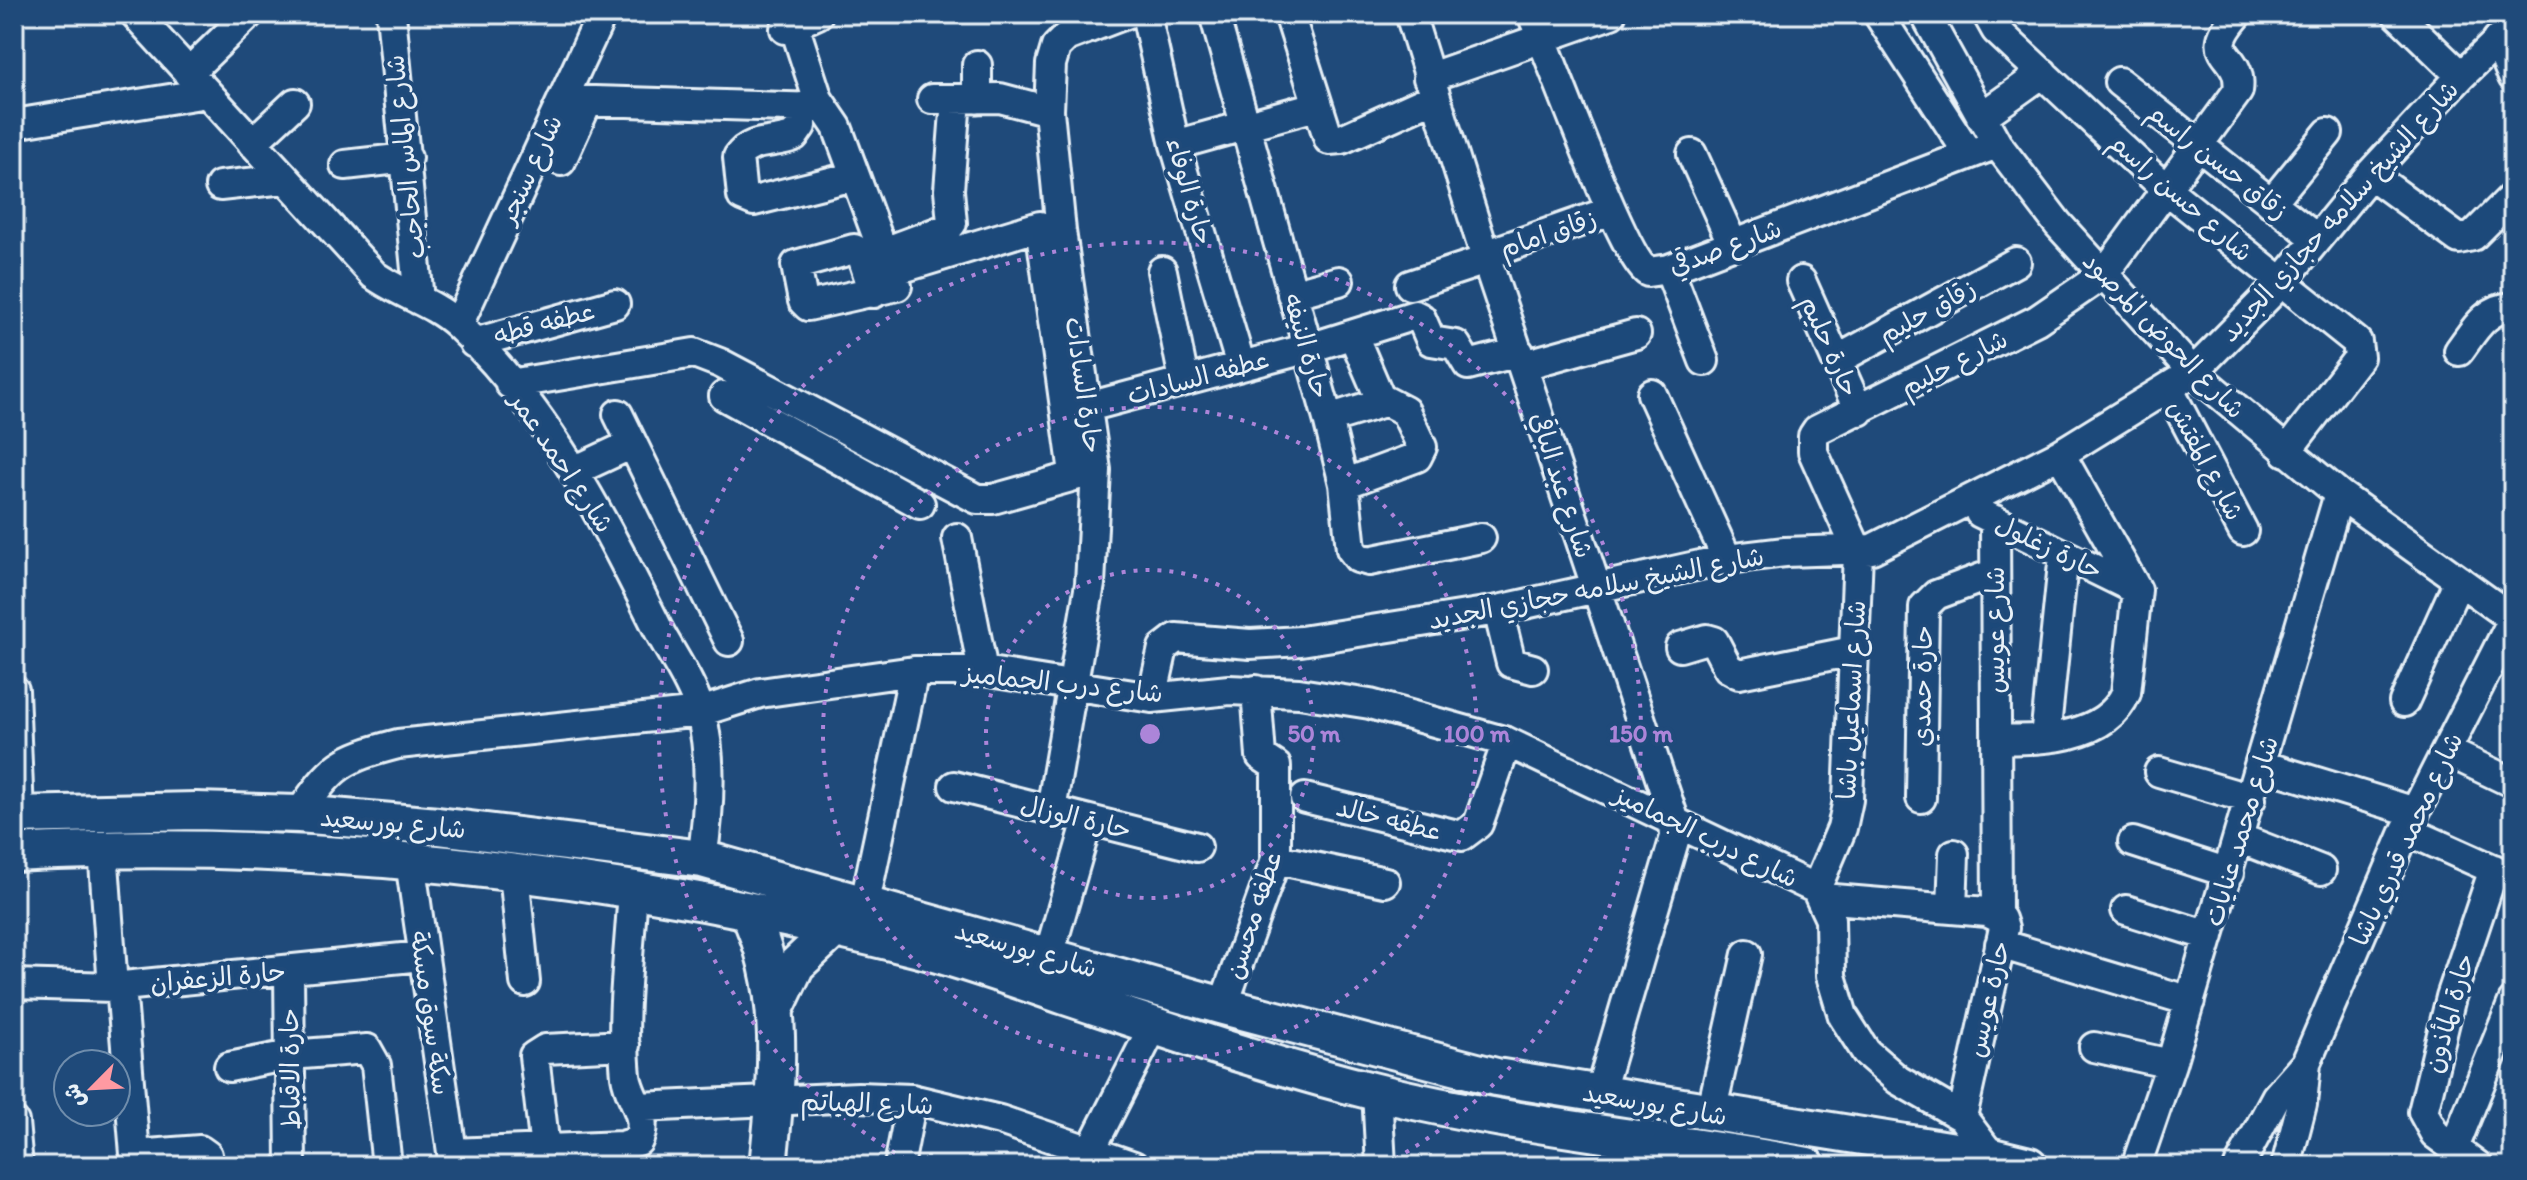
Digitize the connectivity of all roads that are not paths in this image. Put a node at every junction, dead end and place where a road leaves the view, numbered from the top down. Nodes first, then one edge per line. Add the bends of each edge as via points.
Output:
1 (249, 14) edge
2 (391, 14) edge
3 (602, 14) edge
4 (1126, 14) edge
5 (1146, 14) edge
6 (1214, 14) edge
7 (1289, 14) edge
8 (1410, 14) edge
9 (1532, 14) edge
10 (1611, 14) edge
11 (1878, 14) edge
12 (1925, 14) edge
13 (1987, 14) edge
14 (2238, 14) edge
15 (2397, 14) edge
16 (145, 18) edge
17 (799, 23) edge
18 (2503, 28) edge
19 (1543, 40) junction
20 (977, 65) dead end
21 (2043, 73) junction
22 (2461, 76) junction
23 (2513, 77) edge
24 (2119, 82) dead end
25 (197, 83) junction
26 (1431, 88) junction
27 (955, 99) junction
28 (1050, 99) junction
29 (575, 100) junction
30 (295, 103) dead end
31 (1316, 106) junction
32 (812, 107) junction
33 (1981, 117) junction
34 (14, 124) edge
35 (1246, 128) junction
36 (2328, 133) dead end
37 (252, 143) junction
38 (1997, 144) junction
39 (1175, 145) junction
40 (2198, 147) junction
41 (1968, 153) junction
42 (1692, 154) dead end
43 (407, 158) junction
44 (561, 161) dead end
45 (345, 165) dead end
46 (2370, 174) junction
47 (854, 176) junction
48 (285, 179) junction
49 (220, 186) dead end
50 (2166, 189) junction
51 (2513, 196) edge
52 (2271, 203) junction
53 (1611, 211) junction
54 (1052, 234) junction
55 (2317, 239) junction
56 (1733, 245) junction
57 (1485, 258) junction
58 (2016, 262) dead end
59 (1669, 269) junction
60 (1162, 271) dead end
61 (2104, 274) junction
62 (1339, 281) dead end
63 (1801, 281) dead end
64 (2281, 283) junction
65 (1410, 285) dead end
66 (871, 286) dead end
67 (1292, 294) junction
68 (419, 300) junction
69 (615, 304) dead end
70 (2513, 307) edge
71 (466, 334) junction
72 (1636, 334) dead end
73 (1353, 335) junction
74 (1309, 348) junction
75 (2459, 351) dead end
76 (1521, 358) junction
77 (1837, 360) junction
78 (1704, 361) dead end
79 (1241, 366) junction
80 (2193, 372) junction
81 (1184, 380) junction
82 (510, 384) junction
83 (2168, 388) junction
84 (738, 393) junction
85 (1652, 394) dead end
86 (1384, 402) junction
87 (1088, 407) junction
88 (1859, 411) junction
89 (618, 414) dead end
90 (1328, 419) junction
91 (632, 444) junction
92 (889, 451) junction
93 (2286, 452) junction
94 (2060, 454) junction
95 (574, 471) junction
96 (1085, 471) junction
97 (875, 479) junction
98 (1344, 484) junction
99 (2339, 494) junction
100 (920, 504) dead end
101 (1961, 504) junction
102 (1995, 520) junction
103 (2243, 531) dead end
104 (957, 538) dead end
105 (1481, 538) dead end
106 (1858, 552) junction
107 (2064, 554) junction
108 (1727, 559) junction
109 (1995, 573) junction
110 (2459, 580) junction
111 (1595, 589) junction
112 (2137, 590) junction
113 (1498, 610) junction
114 (2511, 629) edge
115 (729, 641) dead end
116 (1680, 647) dead end
117 (1853, 651) junction
118 (1533, 669) dead end
119 (914, 671) junction
120 (983, 671) junction
121 (1073, 684) junction
122 (14, 690) edge
123 (1256, 690) junction
124 (1152, 698) junction
125 (2404, 702) dead end
126 (700, 712) junction
127 (2045, 738) junction
128 (1996, 739) junction
129 (1507, 742) junction
130 (2446, 751) junction
131 (2261, 765) junction
132 (2159, 772) dead end
133 (2513, 783) edge
134 (954, 786) dead end
135 (1305, 798) dead end
136 (1921, 798) dead end
137 (2251, 799) junction
138 (1051, 810) junction
139 (16, 814) edge
140 (299, 814) junction
141 (1674, 819) junction
142 (1088, 820) junction
143 (2410, 821) junction
144 (2239, 838) junction
145 (2133, 842) dead end
146 (1197, 847) dead end
147 (103, 849) junction
148 (14, 853) edge
149 (1954, 854) dead end
150 (702, 859) junction
151 (1276, 859) junction
152 (410, 861) junction
153 (2321, 870) dead end
154 (514, 873) junction
155 (2229, 873) junction
156 (2504, 873) edge
157 (1385, 882) dead end
158 (633, 888) junction
159 (1819, 894) junction
160 (865, 902) junction
161 (1952, 909) junction
162 (2126, 910) dead end
163 (748, 911) junction
164 (1997, 915) junction
165 (834, 930) junction
166 (2209, 936) junction
167 (2000, 944) junction
168 (1747, 954) dead end
169 (1049, 955) junction
170 (422, 956) junction
171 (289, 972) junction
172 (525, 982) dead end
173 (14, 984) edge
174 (117, 986) junction
175 (2190, 1001) junction
176 (2513, 1002) edge
177 (1223, 1006) junction
178 (774, 1011) junction
179 (1154, 1025) junction
180 (625, 1045) junction
181 (2094, 1047) dead end
182 (290, 1055) junction
183 (2306, 1063) junction
184 (2171, 1064) junction
185 (229, 1067) dead end
186 (1377, 1092) junction
187 (1599, 1095) junction
188 (912, 1099) junction
189 (775, 1101) junction
190 (639, 1107) junction
191 (1962, 1117) junction
192 (14, 1122) edge
193 (1729, 1137) edge
194 (1668, 1138) edge
195 (2454, 1148) junction
196 (1090, 1151) junction
197 (16, 1157) edge
198 (601, 1157) edge
199 (1992, 1157) junction
200 (546, 1158) edge
201 (135, 1160) edge
202 (453, 1160) edge
203 (209, 1166) edge
204 (291, 1166) edge
205 (387, 1166) edge
206 (768, 1166) edge
207 (899, 1166) edge
208 (1134, 1166) edge
209 (1381, 1166) edge
210 (1807, 1166) edge
211 (2029, 1166) edge
212 (2136, 1166) edge
213 (2239, 1166) edge
214 (2286, 1166) edge
215 (2478, 1166) edge

1 - 25 street
2 - 43 street, شارع الماس الحاجب
3 - 29 street, شارع سنجر
4 - 28 street, حارة السادات via 1066,37 1056,47
5 - 39 street, حارة الوفاء
6 - 35 street, حارة النيفه
7 - 31 street
8 - 26 street, شارع عبد الباقي
9 - 19 street, شارع صدقي
10 - 19 street
11 - 41 street
12 - 33 street, شارع الحوض المرصود
13 - 21 street, شارع حسن راسم via 1996,30
14 - 40 street, شارع حليم via 2221,33 2220,42 2240,81 2238,91
15 - 22 street
16 - 25 street, شارع احمد عمر
17 - 32 street
18 - 22 street, شارع الشيخ سلامه حجازي الجديد
18 - 23 street
19 - 26 street
19 - 53 street, شارع صدقي
20 - 27 street
21 - 33 street
21 - 50 street, شارع حسن راسم
22 - 46 street, شارع الشيخ سلامه حجازي الجديد
24 - 40 street, زقاق حسن راسم
25 - 34 street
25 - 37 street, شارع احمد عمر
26 - 31 street via 1335,141 1325,135
26 - 57 street, شارع عبد الباقي
27 - 28 street
27 - 47 street via 949,190 953,218 948,228 882,249
28 - 54 street, حارة السادات
29 - 32 street
29 - 44 street
29 - 71 street, شارع سنجر
30 - 37 street
31 - 35 street
32 - 47 street via 837,127
32 - 47 street via 794,136 741,151 742,196 754,201
33 - 38 street, شارع الحوض المرصود
35 - 39 street
35 - 67 street, حارة النيفه
36 - 52 street
37 - 48 street, شارع احمد عمر
38 - 41 street, شارع صدقي
38 - 61 street, شارع الحوض المرصود
39 - 79 street, حارة الوفاء
40 - 50 street, شارع حليم
40 - 52 street, زقاق حسن راسم
41 - 56 street, شارع صدقي
42 - 56 street
43 - 45 street
43 - 68 street, شارع الماس الحاجب
46 - 51 street via 2459,239 2473,236
46 - 55 street, شارع الشيخ سلامه حجازي الجديد
48 - 49 street
48 - 68 street, شارع احمد عمر via 374,275
50 - 61 street, شارع حليم
50 - 64 street, شارع حسن راسم
52 - 55 street, زقاق حسن راسم
53 - 57 street, زقاق امام
53 - 59 street, شارع صدقي via 1641,268 1656,273
54 - 66 street via 1035,225
54 - 87 street, حارة السادات
54 - 96 street
55 - 64 street, شارع الشيخ سلامه حجازي الجديد
56 - 59 street, شارع صدقي
57 - 65 street, زقاق امام
57 - 76 street, شارع عبد الباقي
58 - 77 street, زقاق حليم
59 - 78 street
60 - 81 street
61 - 80 street, شارع الحوض المرصود
61 - 88 street, شارع حليم via 2037,320
62 - 67 street
63 - 77 street, حارة حليم
64 - 80 street, شارع الشيخ سلامه حجازي الجديد
64 - 93 street, شارع حسن راسم via 2357,342 2360,352
67 - 74 street, حارة النيفه
68 - 71 street, شارع احمد عمر
69 - 71 street, عطفه قطه
70 - 75 street via 2484,317
71 - 82 street, شارع احمد عمر
72 - 76 street
73 - 74 street, عطفه السادات
73 - 76 street, عطفه السادات via 1417,315 1431,341 1456,345 1468,365
73 - 86 street
74 - 79 street, عطفه السادات
74 - 90 street, حارة النيفه
76 - 111 street, شارع عبد الباقي
77 - 88 street, حارة حليم
79 - 81 street, عطفه السادات
80 - 83 street, شارع الشيخ سلامه حجازي الجديد
80 - 93 street, شارع الحوض المرصود
81 - 87 street, عطفه السادات
82 - 84 street via 682,353 708,357
82 - 95 street, شارع احمد عمر
83 - 94 street, شارع الشيخ سلامه حجازي الجديد
83 - 103 street, شارع المفتش
84 - 92 street
84 - 97 street
85 - 108 street
86 - 90 street
86 - 98 street via 1405,411 1421,451
87 - 96 street, حارة السادات
88 - 106 street, شارع حليم via 1813,436 1813,452
89 - 91 street
90 - 98 street, حارة النيفه
91 - 95 street
91 - 115 street
92 - 96 street via 984,500
92 - 97 street
93 - 99 street, شارع الحوض المرصود
94 - 101 street, شارع الشيخ سلامه حجازي الجديد
94 - 112 street
95 - 126 street, شارع احمد عمر
96 - 121 street, حارة السادات via 1090,584
97 - 100 street
98 - 105 street, حارة النيفه via 1351,549 1363,560
99 - 110 street, شارع الحوض المرصود
99 - 131 street, شارع محمد عنايات
101 - 102 street, حارة زغلول
101 - 106 street, شارع الشيخ سلامه حجازي الجديد
102 - 107 street, حارة زغلول
102 - 109 street, شارع عويس
104 - 120 street
106 - 108 street, شارع الشيخ سلامه حجازي الجديد
106 - 117 street, شارع اسماعيل باشا
107 - 112 street, حارة زغلول
107 - 127 street
108 - 111 street, شارع الشيخ سلامه حجازي الجديد
109 - 128 street, شارع عويس
109 - 136 street, حارة حمدي via 1936,595 1924,607
110 - 114 street, شارع الحوض المرصود
110 - 125 street
111 - 113 street, شارع الشيخ سلامه حجازي الجديد
111 - 141 street, شارع عبد الباقي
112 - 127 street via 2126,693 2120,706 2096,724
113 - 118 street via 1511,663
113 - 124 street, شارع الشيخ سلامه حجازي الجديد via 1301,641 1250,644 1176,638 1163,648
114 - 130 street, شارع محمد قدري باشا
116 - 117 street via 1714,641 1728,668 1739,674
117 - 159 street, شارع اسماعيل باشا via 1848,800
119 - 120 street, شارع درب الجماميز
119 - 126 street, شارع درب الجماميز via 760,693
119 - 160 street
120 - 121 street, شارع درب الجماميز
121 - 124 street, شارع درب الجماميز
121 - 138 street, حارة السادات
122 - 139 street
123 - 124 street, شارع درب الجماميز
123 - 129 street, شارع درب الجماميز via 1370,704
123 - 151 street, عطفه محسن via 1261,759 1276,766
126 - 140 street, شارع درب الجماميز via 398,744 361,753 328,773
126 - 150 street, شارع احمد عمر via 707,795
127 - 128 street
128 - 164 street, شارع عويس
129 - 135 street, عطفه خالد via 1478,824 1462,836
129 - 141 street, شارع درب الجماميز
130 - 133 street
130 - 143 street, شارع محمد قدري باشا
131 - 137 street, شارع محمد عنايات
131 - 143 street
132 - 137 street
134 - 138 street, حارة الوزال
137 - 144 street, شارع محمد عنايات
138 - 142 street, حارة الوزال
139 - 140 main road, شارع بورسعيد
140 - 150 main road, شارع بورسعيد
141 - 159 street, شارع درب الجماميز
141 - 187 street, شارع عبد الباقي via 1675,837
142 - 146 street, حارة الوزال
142 - 169 street
143 - 156 street
143 - 183 street, شارع محمد قدري باشا
144 - 153 street
144 - 155 street, شارع محمد عنايات
145 - 155 street
147 - 148 main road, شارع بورسعيد
147 - 152 main road, شارع بورسعيد
147 - 174 street
149 - 161 street
150 - 160 main road, شارع بورسعيد
151 - 157 street
151 - 177 street, عطفه محسن
152 - 154 main road, شارع بورسعيد
152 - 170 street, سكة سوق مسكة
154 - 158 main road, شارع بورسعيد
154 - 172 street
155 - 166 street, شارع محمد عنايات
156 - 195 street, حارة المأذون via 2451,997 2423,1112 2430,1129
158 - 163 main road, شارع بورسعيد
158 - 180 street
159 - 161 street, حارة عويس
159 - 191 street, شارع درب الجماميز via 1830,919 1831,976 1843,1016 1866,1052 1898,1080
160 - 165 main road
160 - 169 main road, شارع بورسعيد
161 - 164 street, حارة عويس
162 - 166 street
163 - 165 main road, شارع بورسعيد
163 - 178 main road via 768,959
164 - 167 street, حارة عويس via 2004,928
165 - 178 main road via 796,965
165 - 179 main road, شارع بورسعيد via 982,967
166 - 175 street, شارع محمد عنايات
167 - 175 street
167 - 191 street, حارة عويس
168 - 193 street
169 - 177 main road, شارع بورسعيد
170 - 171 street, حارة الزعفران
170 - 202 street, سكة سوق مسكة
171 - 174 street, حارة الزعفران
171 - 182 street, حارة الاقباط
173 - 174 street, حارة الزعفران
174 - 201 street
175 - 184 street, شارع محمد عنايات
176 - 195 street
177 - 187 main road, شارع بورسعيد via 1496,1077
178 - 189 main road
179 - 186 main road, شارع بورسعيد
179 - 196 street
180 - 190 street via 628,1087
180 - 200 street via 545,1049 534,1056
181 - 184 street
182 - 185 street
182 - 204 street, حارة الاقباط
182 - 205 street via 360,1048 372,1054
183 - 213 street, شارع محمد قدري باشا via 2276,1097
183 - 214 street, شارع محمد قدري باشا
184 - 212 street, شارع محمد عنايات
186 - 194 main road, شارع بورسعيد via 1537,1125
186 - 209 street
187 - 194 main road, شارع بورسعيد
188 - 189 street, شارع الهياتم
188 - 196 street, شارع الهياتم via 1000,1120
188 - 207 street
189 - 190 street, شارع الهياتم
189 - 206 main road
190 - 198 street via 638,1141
191 - 199 street, شارع درب الجماميز
192 - 197 street
193 - 194 main road, شارع بورسعيد
193 - 199 main road, شارع بورسعيد
193 - 210 main road, شارع بورسعيد
195 - 215 street
196 - 208 street, شارع الهياتم
198 - 200 street
199 - 211 main road, شارع بورسعيد
200 - 202 street
201 - 203 street via 200,1150

